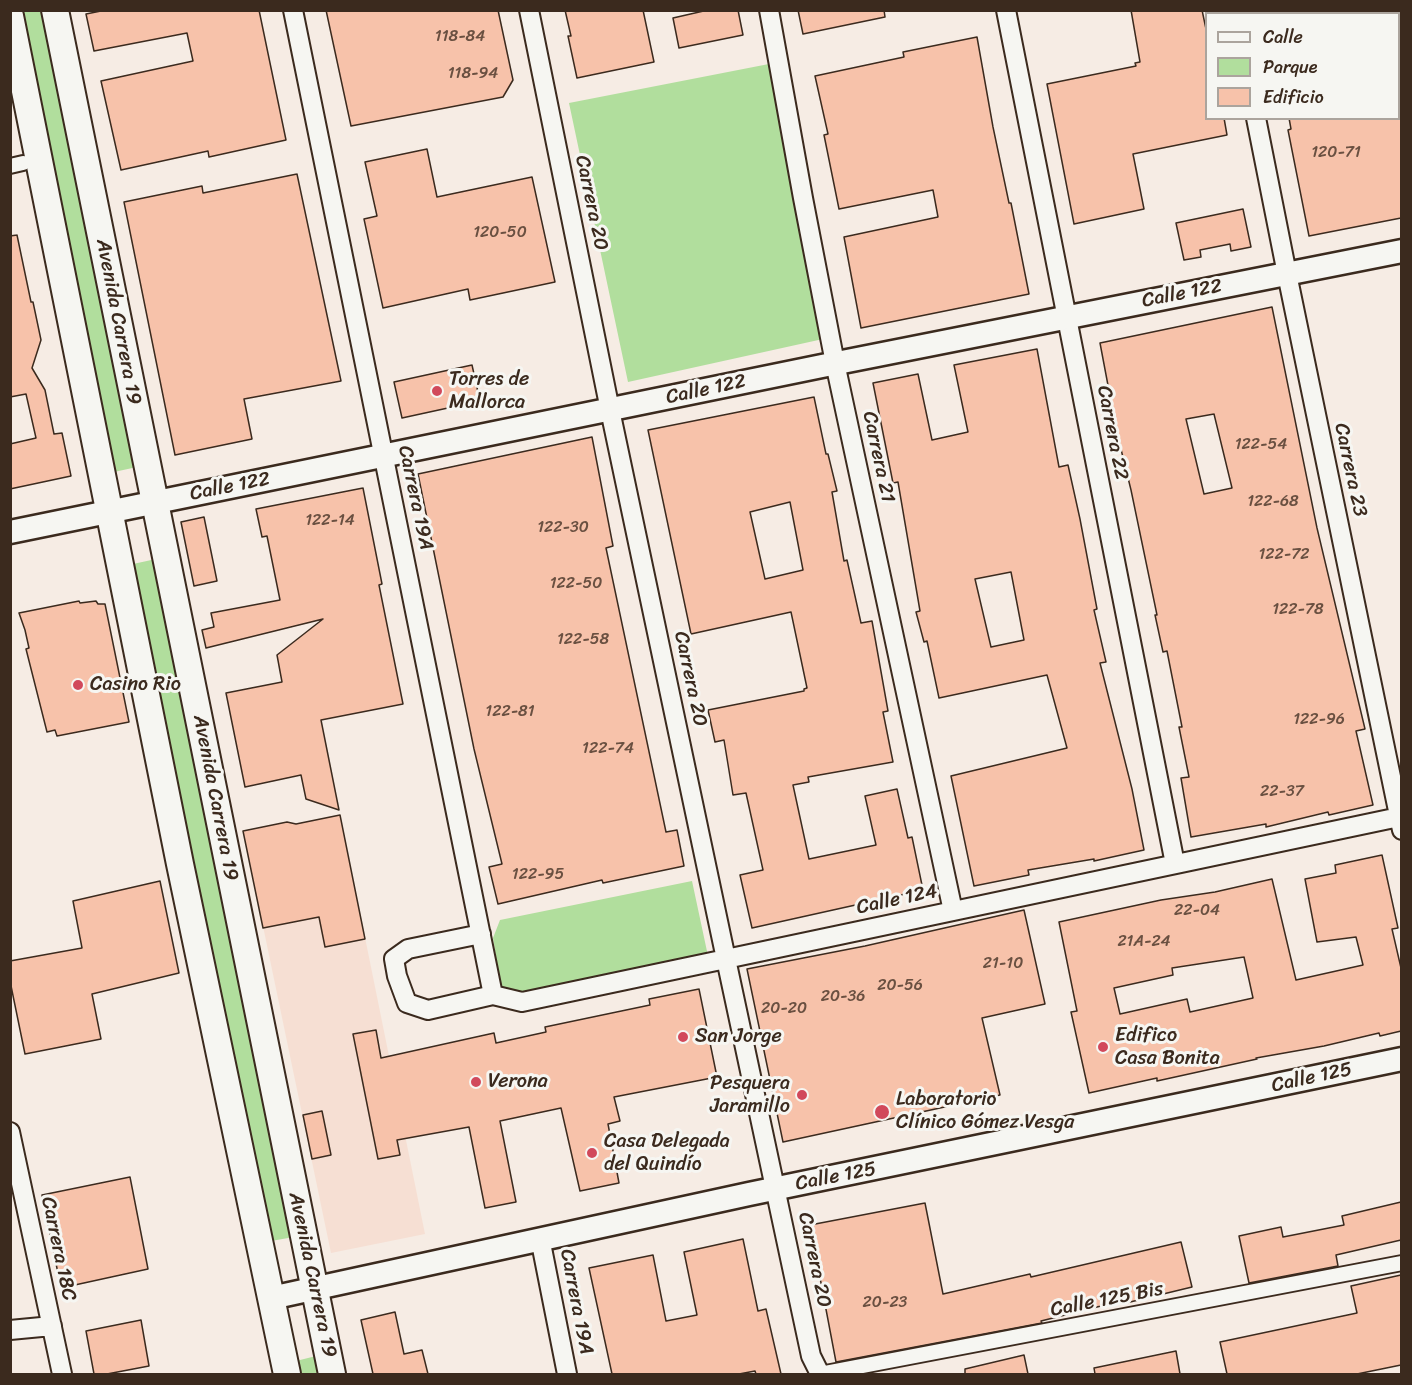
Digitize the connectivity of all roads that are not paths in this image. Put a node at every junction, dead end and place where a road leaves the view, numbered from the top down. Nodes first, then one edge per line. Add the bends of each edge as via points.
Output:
1 (55, 10) edge
2 (293, 10) edge
3 (529, 10) edge
4 (770, 10) edge
5 (1006, 10) edge
6 (10, 16) edge
7 (1257, 120) edge
8 (1401, 250) edge
9 (1287, 274) junction
10 (1066, 318) junction
11 (835, 363) junction
12 (610, 410) junction
13 (383, 457) junction
14 (154, 502) junction
15 (109, 511) junction
16 (10, 532) edge
17 (1400, 824) edge
18 (1174, 864) junction
19 (953, 911) junction
20 (481, 934) junction
21 (726, 959) junction
22 (494, 995) junction
23 (1401, 1059) edge
24 (10, 1132) edge
25 (776, 1189) junction
26 (540, 1238) junction
27 (1401, 1263) edge
28 (315, 1288) junction
29 (271, 1298) junction
30 (52, 1326) junction
31 (10, 1330) edge
32 (811, 1356) junction
33 (62, 1374) edge
34 (287, 1374) edge
35 (332, 1374) edge
36 (567, 1374) edge
37 (810, 1374) edge
38 (820, 1374) edge

1 - 14 main road, Avenida Carrera 19
2 - 13 street, Carrera 19A
3 - 12 street, Carrera 20
4 - 11 street, Carrera 21
5 - 10 street, Carrera 22
6 - 15 main road
7 - 9 street, Carrera 23
8 - 9 street, Calle 122
9 - 10 street, Calle 122
9 - 17 street, Carrera 23
10 - 11 street, Calle 122
10 - 18 street, Carrera 22
11 - 12 street, Calle 122
11 - 19 street, Carrera 21
12 - 13 street, Calle 122
12 - 21 street, Carrera 20
13 - 14 street, Calle 122
13 - 20 street, Carrera 19A
14 - 15 street, Calle 122
14 - 28 main road, Avenida Carrera 19
15 - 16 street, Calle 122
15 - 29 main road
17 - 18 street, Calle 124
18 - 19 street, Calle 124
19 - 21 street, Calle 124
20 - 22 street, Carrera 19A
20 - 22 street, Calle 124 via 408,949 394,959 397,976 407,1003 428,1010
21 - 22 street, Calle 124 via 522,1002
21 - 25 street, Carrera 20
23 - 25 street, Calle 125
24 - 30 street, Carrera 18C
25 - 26 street, Calle 125
25 - 32 street, Carrera 20
26 - 28 street, Calle 125
26 - 36 street, Carrera 19A
27 - 38 street, Calle 125 Bis
28 - 29 street, Calle 125
28 - 35 main road, Avenida Carrera 19
29 - 34 main road
30 - 31 street
30 - 33 street, Carrera 18C
32 - 37 street, Carrera 20
32 - 38 street, Carrera 20

